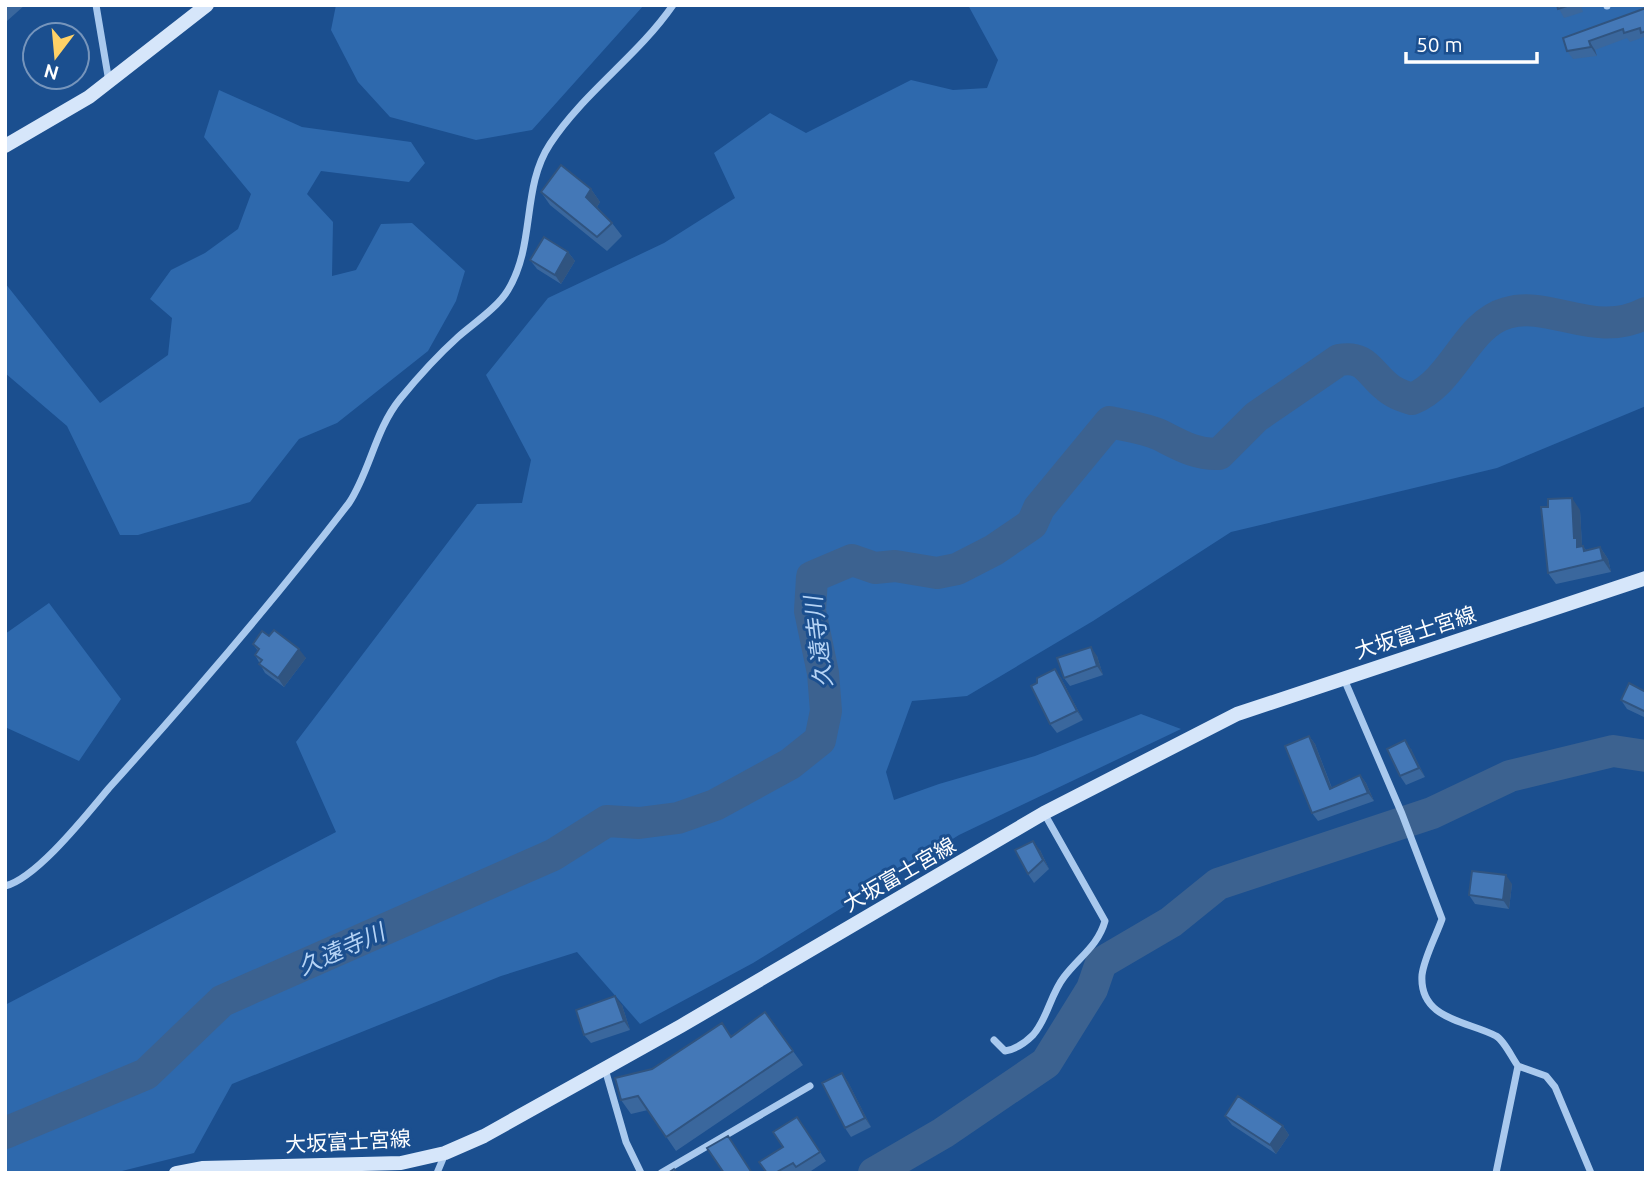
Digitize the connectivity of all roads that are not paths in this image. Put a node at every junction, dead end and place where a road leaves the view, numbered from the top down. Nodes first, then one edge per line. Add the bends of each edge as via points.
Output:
1 (96, 5) edge
2 (207, 5) edge
3 (673, 5) edge
4 (109, 83) junction
5 (5, 146) edge
6 (1646, 578) edge
7 (1343, 677) junction
8 (1044, 813) junction
9 (5, 886) edge
10 (994, 1040) dead end
11 (1518, 1066) junction
12 (604, 1069) junction
13 (810, 1086) dead end
14 (445, 1153) junction
15 (176, 1173) edge
16 (437, 1173) edge
17 (641, 1173) edge
18 (661, 1173) edge
19 (1496, 1173) edge
20 (1591, 1173) edge

1 - 4 street
2 - 4 main road
3 - 9 street via 647,38 571,114 550,144 533,181 527,239 507,292 440,354 398,402 349,503 217,668 105,793 39,864
4 - 5 main road
6 - 7 main road, 大坂富士宮線
7 - 8 main road, 大坂富士宮線 via 1237,714
7 - 11 street via 1442,919 1422,974 1423,990 1443,1014 1471,1029 1498,1036
8 - 10 street via 1105,921 1101,937 1063,978 1032,1035 1005,1051
8 - 12 main road, 大坂富士宮線
11 - 19 street
11 - 20 street via 1546,1076 1555,1087
12 - 14 main road, 大坂富士宮線
12 - 17 street via 626,1142
13 - 18 street
14 - 15 main road, 大坂富士宮線 via 401,1163 202,1168
14 - 16 street

